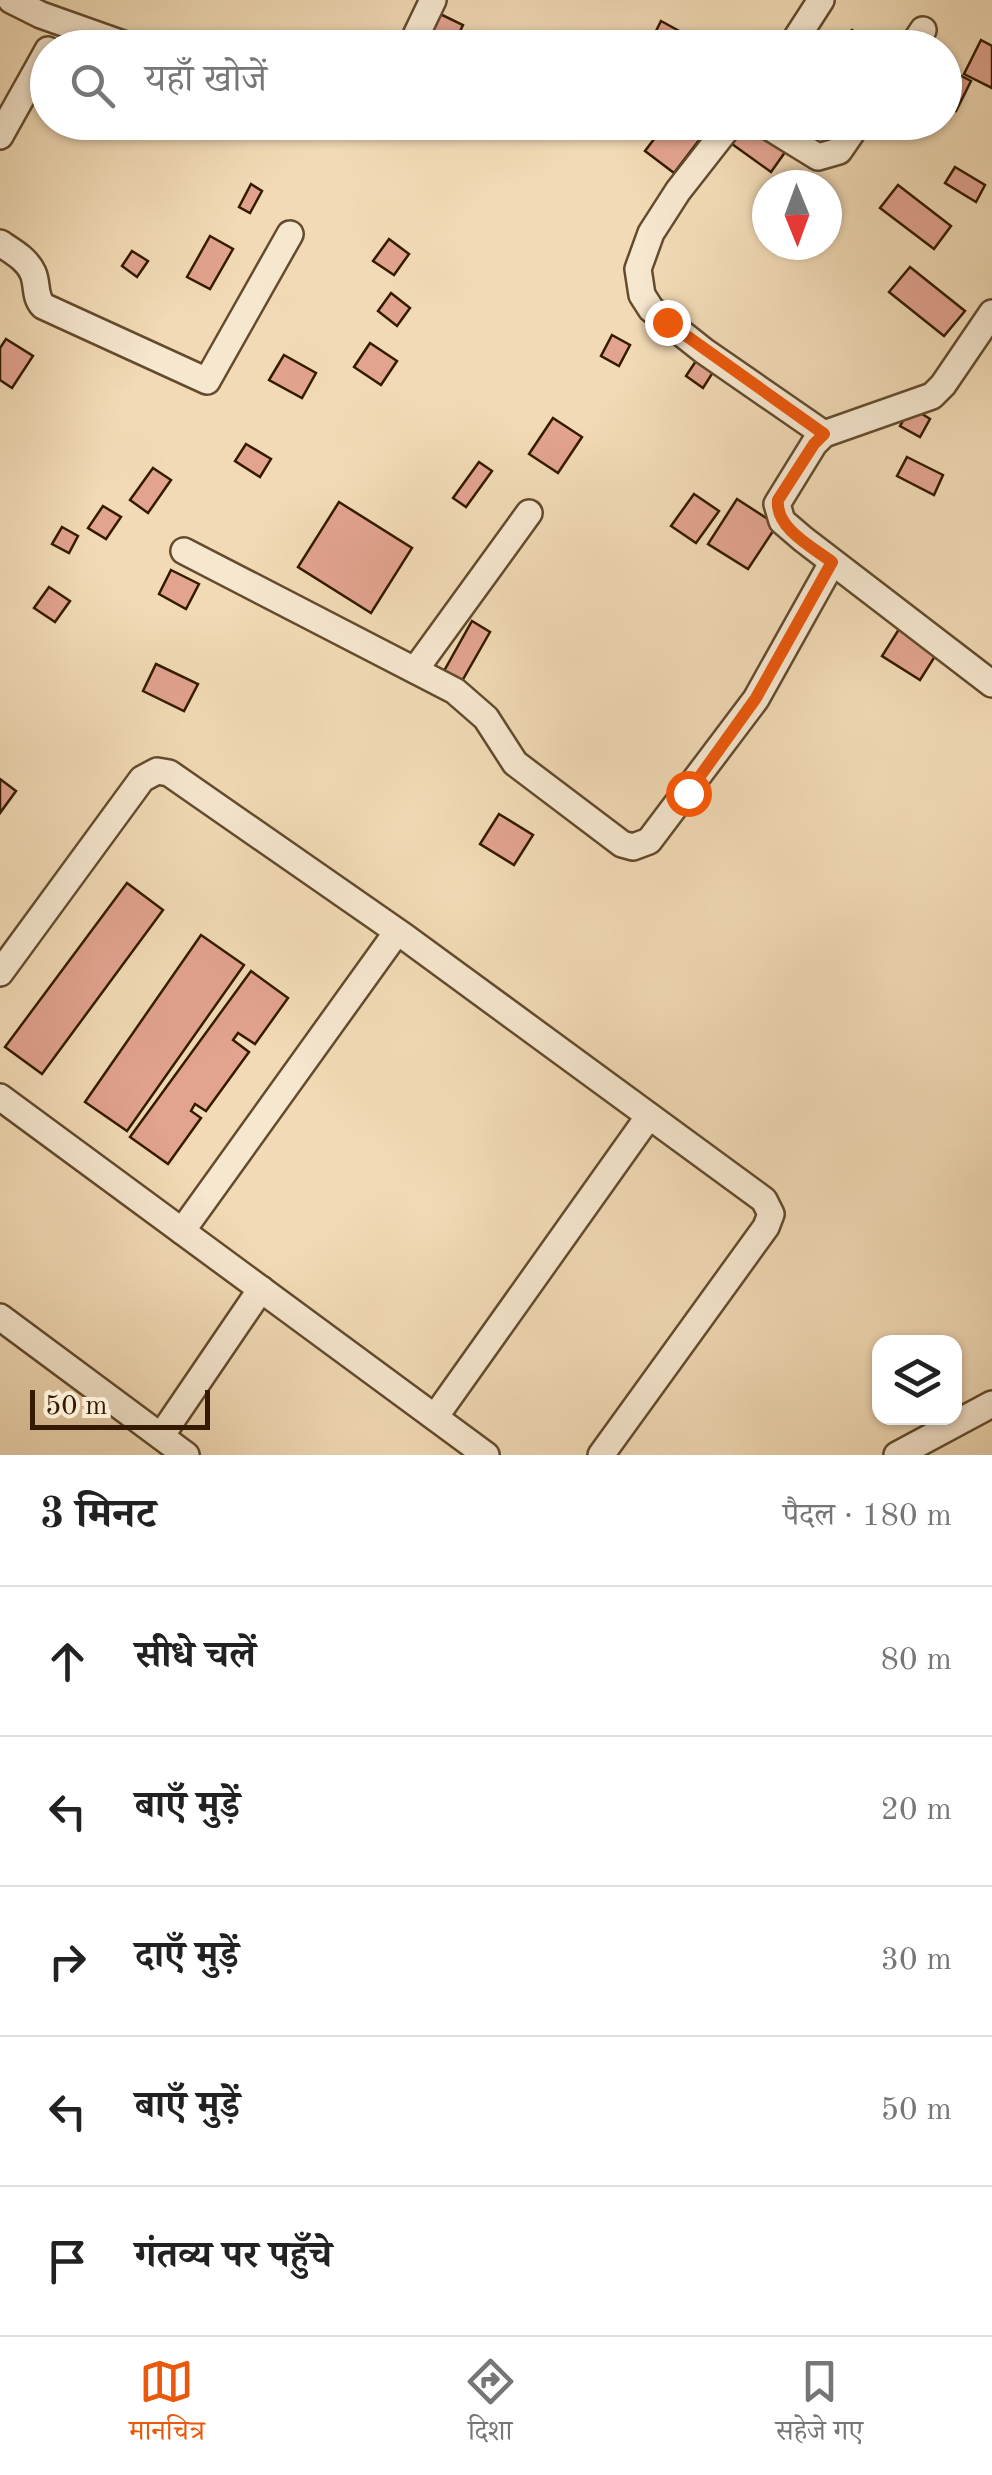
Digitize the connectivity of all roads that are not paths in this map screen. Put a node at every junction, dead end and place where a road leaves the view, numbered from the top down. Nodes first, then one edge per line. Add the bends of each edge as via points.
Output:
1 (10, 0) edge
2 (434, 0) edge
3 (821, 0) edge
4 (63, 23) junction
5 (59, 30) edge
6 (83, 30) edge
7 (419, 30) edge
8 (802, 30) edge
9 (30, 82) edge
10 (0, 136) edge
11 (718, 140) edge
12 (791, 140) edge
13 (846, 140) edge
14 (290, 234) dead end
15 (0, 242) edge
16 (992, 314) edge
17 (824, 434) junction
18 (529, 512) dead end
19 (184, 551) dead end
20 (832, 562) junction
21 (415, 670) junction
22 (992, 684) edge
23 (396, 932) junction
24 (0, 973) edge
25 (0, 1097) edge
26 (649, 1116) junction
27 (182, 1231) junction
28 (261, 1289) junction
29 (0, 1318) edge
30 (992, 1404) edge
31 (435, 1417) junction
32 (161, 1436) junction
33 (186, 1455) edge
34 (486, 1455) edge
35 (601, 1455) edge
36 (897, 1455) edge

1 - 4 street
2 - 7 street
3 - 8 street
4 - 5 street
4 - 6 street
9 - 10 street
11 - 17 street via 652,233 638,269 642,296 692,342
12 - 13 street via 818,157
14 - 15 street via 206,381 43,306 30,266
16 - 17 street via 932,396
17 - 20 street via 778,500 778,510 782,521
18 - 21 street
19 - 21 street
20 - 21 street via 756,698 642,846 622,844 515,763 471,704
20 - 22 street
23 - 24 street via 192,788 157,771 142,779
23 - 26 street
23 - 27 street
25 - 27 street
26 - 31 street
26 - 35 street via 764,1200 770,1221
27 - 28 street
28 - 31 street
28 - 32 street
29 - 32 street
30 - 36 street
31 - 34 street
32 - 33 street

